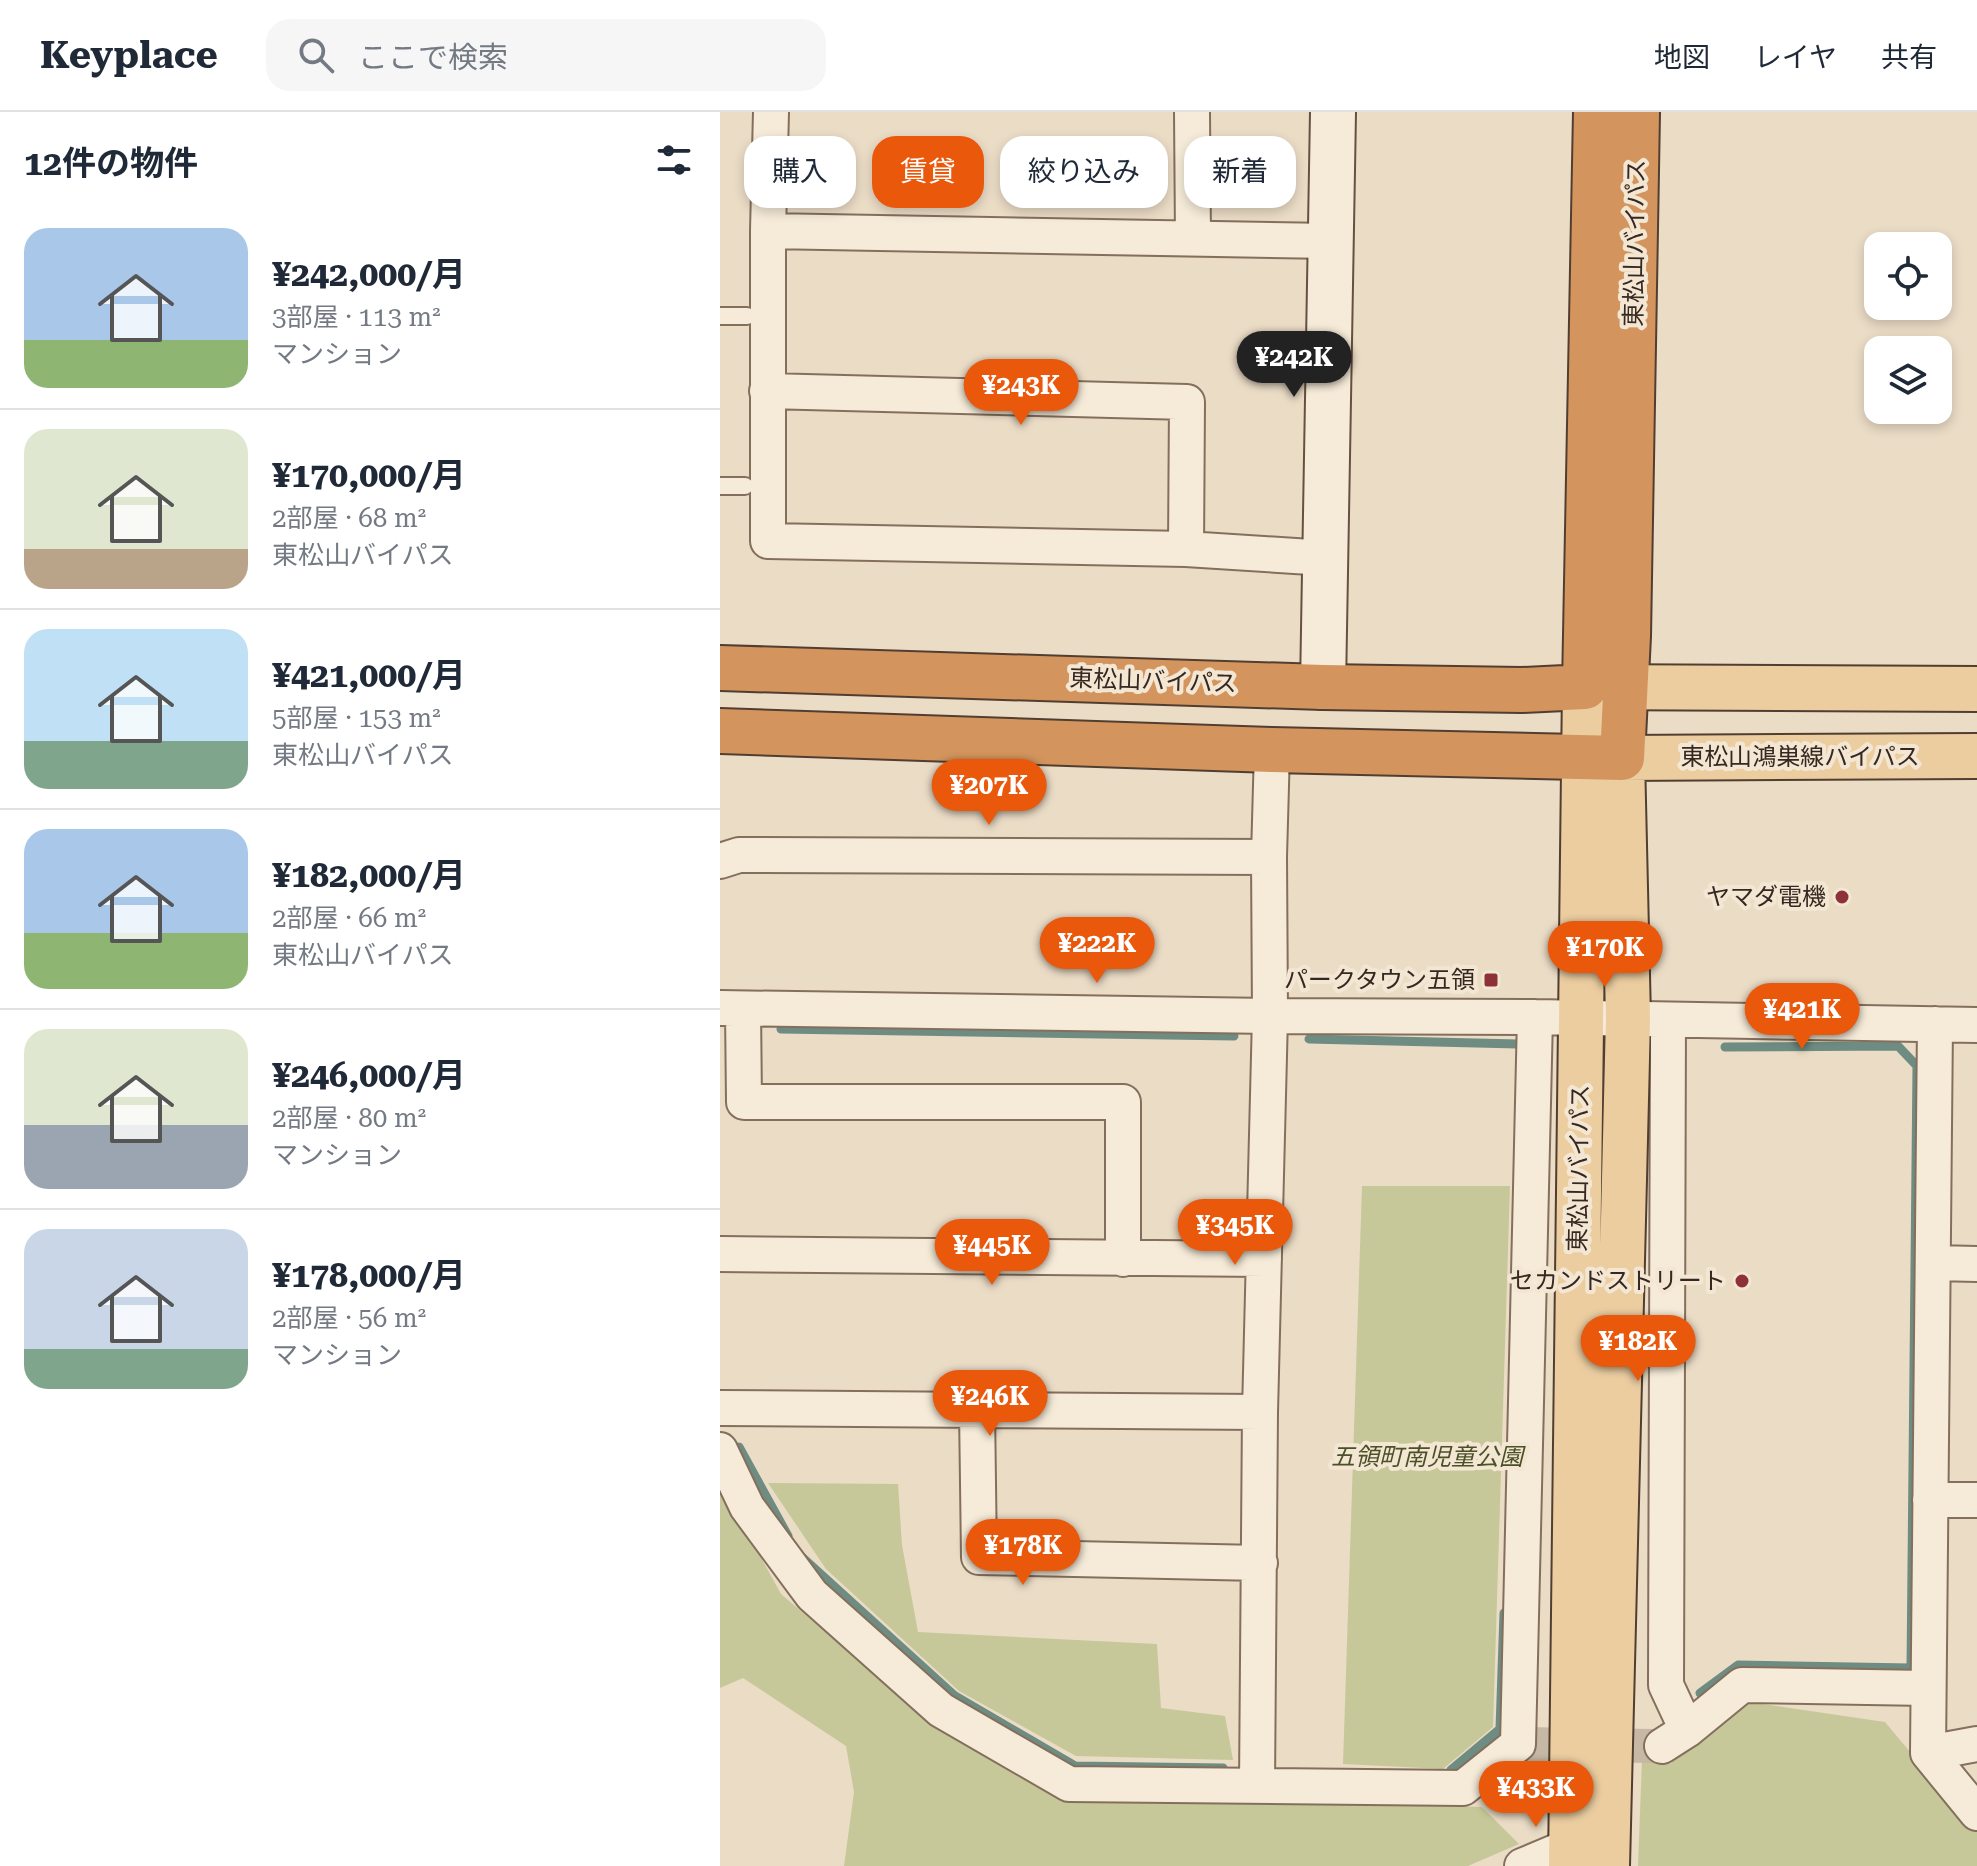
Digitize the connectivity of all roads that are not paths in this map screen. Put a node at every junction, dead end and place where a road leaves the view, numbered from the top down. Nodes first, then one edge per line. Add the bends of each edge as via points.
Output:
1 (771, 112) edge
2 (1192, 112) edge
3 (1333, 112) edge
4 (1596, 112) edge
5 (1637, 112) edge
6 (768, 231) junction
7 (1193, 238) junction
8 (1331, 241) junction
9 (720, 316) edge
10 (747, 316) dead end
11 (767, 391) junction
12 (720, 486) edge
13 (745, 486) dead end
14 (1186, 549) junction
15 (1326, 558) junction
16 (720, 668) edge
17 (1323, 687) junction
18 (1606, 688) junction
19 (1977, 689) edge
20 (720, 731) edge
21 (1272, 750) junction
22 (1977, 756) edge
23 (1603, 758) junction
24 (1269, 857) junction
25 (720, 861) edge
26 (732, 1008) edge
27 (1270, 1016) junction
28 (1535, 1017) junction
29 (1581, 1018) junction
30 (1648, 1019) junction
31 (1935, 1024) junction
32 (1977, 1025) edge
33 (720, 1254) edge
34 (1123, 1259) junction
35 (1264, 1259) junction
36 (1935, 1263) junction
37 (1977, 1264) edge
38 (720, 1408) edge
39 (977, 1409) junction
40 (1260, 1412) junction
41 (720, 1450) edge
42 (1930, 1500) junction
43 (1977, 1500) edge
44 (1260, 1563) junction
45 (1927, 1688) junction
46 (1977, 1744) edge
47 (1928, 1753) junction
48 (1257, 1785) junction
49 (1977, 1813) edge
50 (1583, 1859) edge
51 (1522, 1866) edge

1 - 6 street
2 - 7 street
3 - 8 street
4 - 18 highway, 東松山バイパス
5 - 18 highway, 東松山バイパス
6 - 7 street
6 - 11 street
7 - 8 street
8 - 15 street
9 - 10 lane
11 - 14 street via 1187,402
11 - 14 street via 768,541
12 - 13 lane
14 - 15 street
15 - 17 street
16 - 17 highway, 東松山バイパス
17 - 18 highway, 東松山バイパス
18 - 19 main road
18 - 23 main road, 東松山バイパス
20 - 21 highway
21 - 23 highway
21 - 24 street
22 - 23 main road, 東松山鴻巣線バイパス
23 - 29 main road, 東松山バイパス
23 - 30 main road, 東松山バイパス
24 - 25 street via 739,855
24 - 27 street
26 - 27 street
26 - 34 street via 744,1102 1123,1102
27 - 28 street
27 - 35 street
28 - 29 street
28 - 48 street via 1518,1744 1463,1788
29 - 30 street
29 - 50 main road, 東松山バイパス
30 - 31 street
30 - 45 street via 1666,1685 1674,1738 1742,1685
30 - 50 main road, 東松山バイパス
31 - 32 street
31 - 36 street
33 - 34 street
34 - 35 street
35 - 40 street
36 - 37 street
36 - 42 street
38 - 39 street
39 - 40 street
39 - 44 street via 979,1557
40 - 44 street
41 - 48 street via 747,1507 812,1595 941,1710 1069,1784
42 - 43 street
42 - 45 street
44 - 48 street
45 - 47 street
46 - 47 street
47 - 49 street
50 - 51 street

